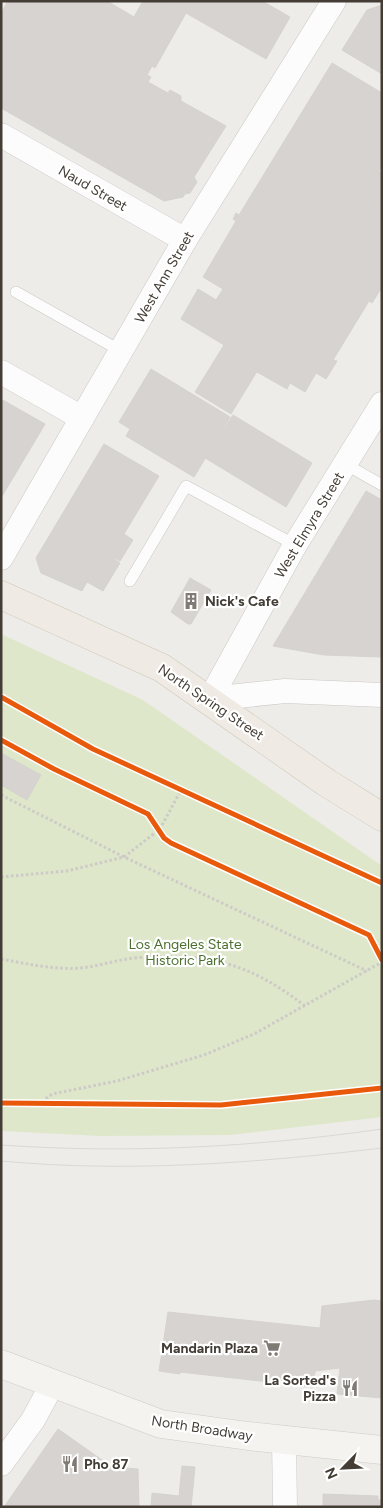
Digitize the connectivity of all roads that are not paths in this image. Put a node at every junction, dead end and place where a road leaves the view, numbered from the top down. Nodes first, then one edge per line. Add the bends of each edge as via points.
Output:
1 (334, 1) edge
2 (1, 135) edge
3 (186, 240) junction
4 (16, 292) dead end
5 (121, 351) junction
6 (1, 372) edge
7 (382, 404) edge
8 (82, 418) junction
9 (345, 464) junction
10 (382, 485) edge
11 (295, 545) junction
12 (1, 558) edge
13 (130, 581) dead end
14 (1, 594) edge
15 (382, 695) edge
16 (210, 699) junction
17 (382, 817) edge
18 (1, 1364) edge
19 (52, 1384) junction
20 (284, 1440) junction
21 (382, 1450) edge
22 (1, 1464) edge
23 (285, 1507) edge

1 - 3 street, West Ann Street
2 - 3 street, Naud Street
3 - 5 street, West Ann Street
4 - 5 lane
5 - 8 street, West Ann Street
6 - 8 street
7 - 9 street, West Elmyra Street
8 - 12 street, West Ann Street
9 - 10 lane
9 - 11 street, West Elmyra Street
11 - 13 lane via 186,486
11 - 16 street, West Elmyra Street
14 - 16 main road, North Spring Street via 162,668
15 - 16 street via 285,691
16 - 17 main road, North Spring Street via 327,783
18 - 19 main road, North Broadway
19 - 20 main road, North Broadway via 161,1424
19 - 22 street via 33,1420
20 - 21 main road, North Broadway
20 - 23 street

